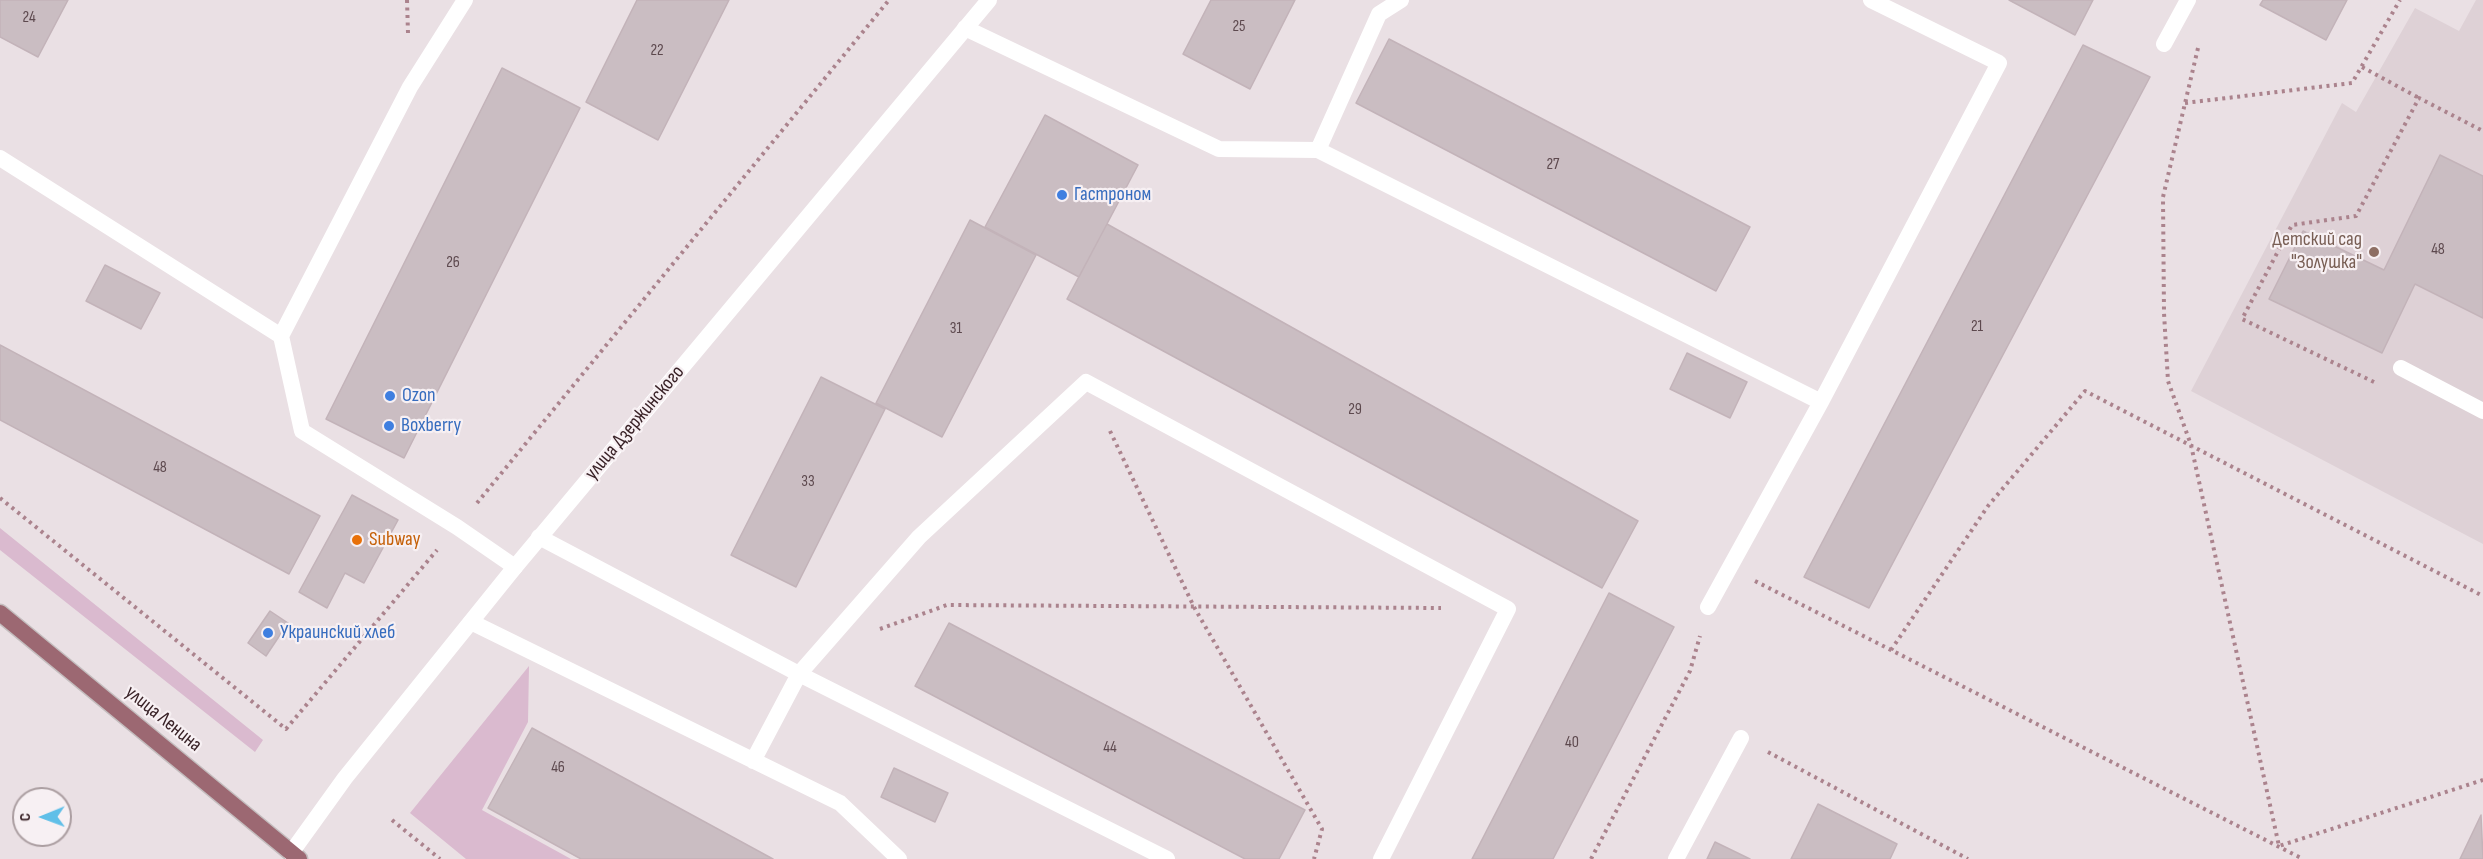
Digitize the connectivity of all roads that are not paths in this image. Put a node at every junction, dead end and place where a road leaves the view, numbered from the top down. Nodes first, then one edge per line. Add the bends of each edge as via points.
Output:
1 (465, 0) edge
2 (989, 0) edge
3 (1401, 0) edge
4 (1871, 0) edge
5 (2186, 4) edge
6 (965, 28) junction
7 (2164, 44) dead end
8 (1318, 150) junction
9 (0, 158) edge
10 (281, 336) junction
11 (2401, 368) road end
12 (1821, 402) junction
13 (2483, 411) edge
14 (539, 537) junction
15 (515, 567) junction
16 (1708, 607) road end
17 (0, 613) edge
18 (471, 622) junction
19 (799, 674) junction
20 (1741, 738) road end
21 (753, 761) junction
22 (292, 857) edge
23 (898, 859) edge
24 (1167, 859) edge
25 (1381, 859) edge
26 (1676, 859) edge

1 - 10 street via 410,87
2 - 6 street, улица Дзержинского
3 - 8 street via 1379,14
4 - 12 street via 1999,63
5 - 7 street
6 - 8 street via 1219,149
6 - 14 street, улица Дзержинского
8 - 12 street
9 - 10 street
10 - 15 street via 302,431
11 - 13 street
12 - 16 street
14 - 15 street, улица Дзержинского
14 - 19 street
15 - 18 street, улица Дзержинского
17 - 22 main road, улица Ленина
18 - 21 street
18 - 22 street, улица Дзержинского via 345,778
19 - 21 street
19 - 24 street
19 - 25 street via 919,537 1086,382 1508,609
20 - 26 street
21 - 23 street via 840,803

